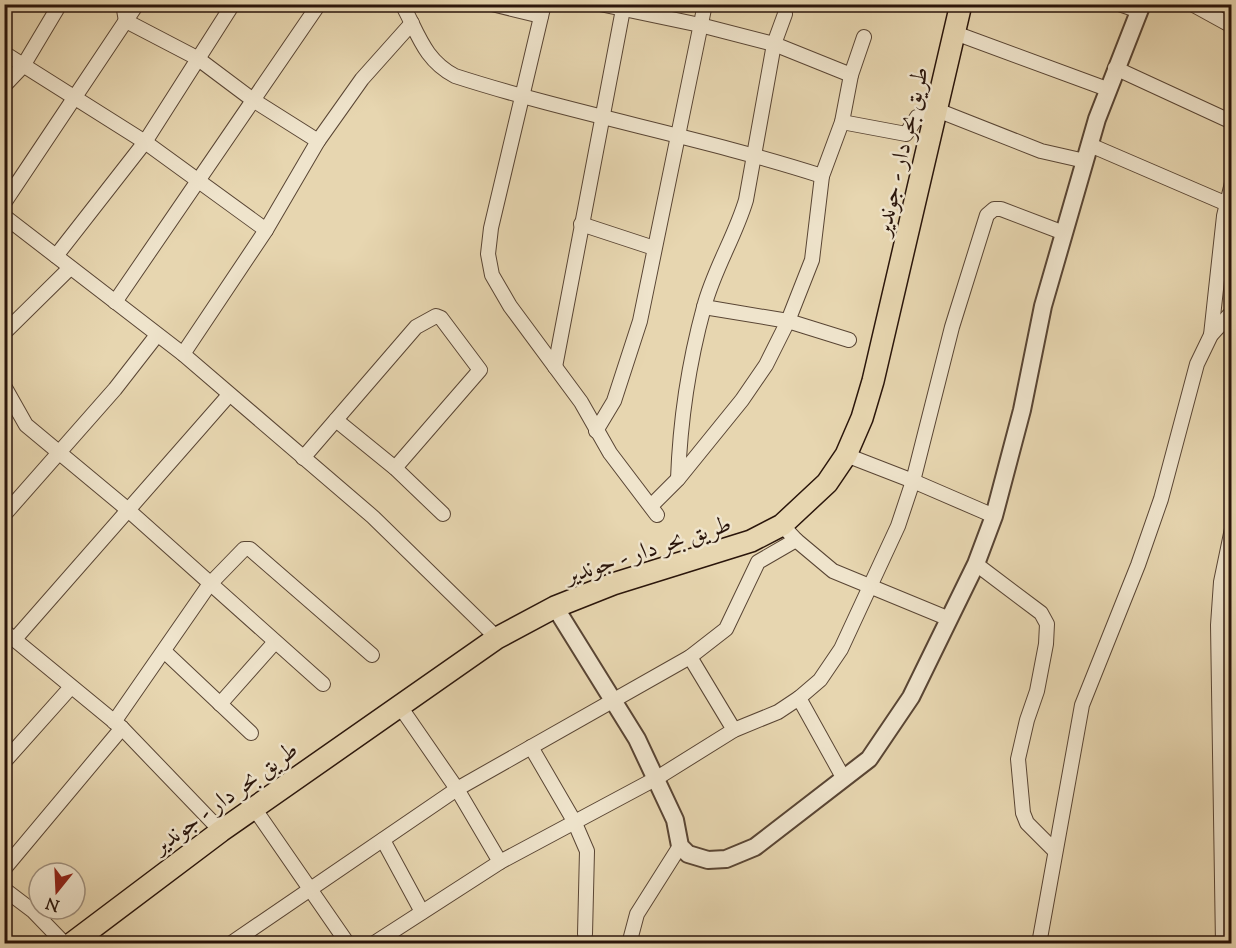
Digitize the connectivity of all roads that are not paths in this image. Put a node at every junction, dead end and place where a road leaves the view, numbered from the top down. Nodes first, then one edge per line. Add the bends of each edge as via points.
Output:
1 (60, 4) edge
2 (123, 4) edge
3 (137, 4) edge
4 (233, 4) edge
5 (319, 4) edge
6 (402, 4) edge
7 (492, 4) edge
8 (600, 4) edge
9 (705, 4) edge
10 (961, 4) edge
11 (1119, 4) edge
12 (1192, 4) edge
13 (624, 7) edge
14 (1141, 8) edge
15 (543, 10) edge
16 (785, 14) dead end
17 (126, 21) junction
18 (412, 22) junction
19 (700, 25) junction
20 (1232, 26) edge
21 (955, 33) junction
22 (864, 37) dead end
23 (774, 44) junction
24 (4, 53) edge
25 (197, 58) junction
26 (23, 66) junction
27 (1115, 68) junction
28 (850, 75) junction
29 (4, 86) edge
30 (1107, 90) junction
31 (520, 97) junction
32 (74, 99) junction
33 (253, 100) junction
34 (935, 116) junction
35 (603, 118) junction
36 (842, 122) junction
37 (1232, 122) edge
38 (678, 136) junction
39 (318, 141) junction
40 (145, 142) junction
41 (1088, 153) junction
42 (754, 154) junction
43 (822, 176) junction
44 (199, 182) junction
45 (1232, 183) edge
46 (4, 203) edge
47 (1227, 204) junction
48 (4, 216) edge
49 (581, 224) junction
50 (266, 230) junction
51 (1064, 233) junction
52 (654, 248) junction
53 (56, 256) junction
54 (70, 268) junction
55 (115, 302) junction
56 (704, 307) junction
57 (1232, 312) edge
58 (788, 321) junction
59 (4, 333) edge
60 (157, 335) junction
61 (1211, 335) junction
62 (849, 340) dead end
63 (183, 354) junction
64 (555, 367) junction
65 (4, 386) edge
66 (229, 394) junction
67 (336, 420) junction
68 (596, 431) junction
69 (60, 454) junction
70 (846, 455) junction
71 (303, 458) junction
72 (395, 468) junction
73 (678, 479) junction
74 (913, 481) junction
75 (127, 509) junction
76 (443, 514) dead end
77 (4, 515) edge
78 (994, 516) junction
79 (1232, 528) edge
80 (788, 533) junction
81 (976, 564) junction
82 (209, 585) junction
83 (869, 586) junction
84 (555, 607) junction
85 (947, 618) junction
86 (10, 635) edge
87 (497, 638) junction
88 (275, 642) junction
89 (164, 651) junction
90 (372, 655) dead end
91 (690, 657) junction
92 (323, 684) dead end
93 (71, 687) junction
94 (799, 698) junction
95 (614, 699) junction
96 (220, 704) junction
97 (399, 705) junction
98 (118, 725) junction
99 (734, 730) junction
100 (251, 733) dead end
101 (531, 747) junction
102 (4, 762) edge
103 (657, 778) junction
104 (844, 779) junction
105 (457, 789) junction
106 (254, 808) junction
107 (574, 821) junction
108 (221, 831) junction
109 (383, 840) junction
110 (680, 846) junction
111 (1055, 851) junction
112 (500, 862) junction
113 (4, 868) edge
114 (4, 889) edge
115 (310, 889) junction
116 (422, 912) junction
117 (585, 934) dead end
118 (238, 941) edge
119 (65, 944) edge
120 (71, 944) edge
121 (348, 944) edge
122 (373, 944) edge
123 (629, 944) edge
124 (1039, 944) edge
125 (1223, 944) edge

1 - 26 street
2 - 17 street
3 - 17 street
4 - 25 street
5 - 33 street
6 - 18 street
7 - 15 street
8 - 13 street
9 - 19 street
10 - 21 highway, طريق بحر دار - جوندير
11 - 14 street
12 - 20 street
13 - 19 street
13 - 35 street
14 - 27 street
15 - 31 street
16 - 23 street
17 - 25 street
17 - 32 street
18 - 31 street via 428,56 441,69
18 - 39 street via 362,79
19 - 23 street
19 - 38 street
21 - 30 street
21 - 34 highway, طريق بحر دار - جوندير
22 - 28 street
23 - 28 street
23 - 42 street
24 - 26 street
25 - 33 street
25 - 40 street
26 - 29 street
26 - 32 street
27 - 30 street
27 - 37 street
28 - 36 street
30 - 41 street
31 - 35 street
31 - 64 street via 488,254 492,275
32 - 40 street
32 - 46 street
33 - 39 street
33 - 44 street
34 - 36 street via 917,117 906,134
34 - 41 street via 1041,151
34 - 70 highway, طريق بحر دار - جوندير via 873,381
35 - 38 street
35 - 49 street
36 - 43 street
38 - 42 street
38 - 52 street
39 - 50 street
40 - 44 street
40 - 53 street
41 - 47 street
41 - 51 street
42 - 43 street
42 - 56 street via 741,218 721,257
43 - 58 street via 812,260
44 - 50 street
44 - 55 street
45 - 47 street
47 - 61 street
48 - 53 street
49 - 52 street
49 - 64 street
50 - 63 street
51 - 74 street via 1001,209 987,215 952,327
51 - 78 street
52 - 68 street via 640,321 614,401
53 - 54 street
54 - 55 street
54 - 59 street
55 - 60 street
56 - 58 street
56 - 73 street via 679,446
57 - 61 street
58 - 62 street
58 - 73 street via 742,400
60 - 63 street
60 - 69 street
61 - 111 street via 1197,364 1161,499 1138,565 1082,705
63 - 66 street
64 - 68 street via 581,402
65 - 69 street via 26,425
66 - 71 street
66 - 75 street
67 - 71 street
67 - 72 street
67 - 72 street via 416,327 436,316 441,318 480,370
68 - 73 street via 654,511
69 - 75 street
69 - 77 street
70 - 74 street
70 - 80 highway, طريق بحر دار - جوندير
71 - 87 street via 373,518
72 - 76 street
74 - 78 street
74 - 83 street via 898,526
75 - 82 street
75 - 86 street
78 - 81 street
79 - 125 street via 1221,582 1218,625
80 - 83 street via 832,571
80 - 84 highway, طريق بحر دار - جوندير via 613,584
80 - 91 street via 758,562 726,629
81 - 85 street
81 - 111 street via 1041,613 1047,624 1042,668 1018,759 1027,823
82 - 88 street
82 - 89 street
82 - 90 street via 239,552 250,549
83 - 85 street
83 - 94 street via 840,649 820,680
84 - 87 highway, طريق بحر دار - جوندير
84 - 95 street
85 - 104 street via 911,697 869,759
86 - 93 street
87 - 97 highway, طريق بحر دار - جوندير
88 - 92 street
88 - 96 street
89 - 96 street
89 - 98 street
91 - 95 street
91 - 99 street
93 - 98 street
93 - 102 street
94 - 99 street via 778,712
94 - 104 street
95 - 101 street
95 - 103 street
96 - 100 street
97 - 105 street
97 - 106 highway, طريق بحر دار - جوندير
98 - 108 street
98 - 113 street
99 - 103 street
101 - 105 street
101 - 107 street
103 - 107 street
103 - 110 street via 675,820
104 - 110 street via 755,847 726,859 708,860 688,854
105 - 109 street
105 - 112 street
106 - 108 highway, طريق بحر دار - جوندير
106 - 115 street
107 - 112 street
107 - 117 street via 588,851
108 - 120 highway, طريق بحر دار - جوندير
109 - 115 street
109 - 116 street
110 - 123 street via 637,914
111 - 124 street
112 - 116 street
114 - 119 street via 33,911
115 - 118 street
115 - 121 street
116 - 122 street

